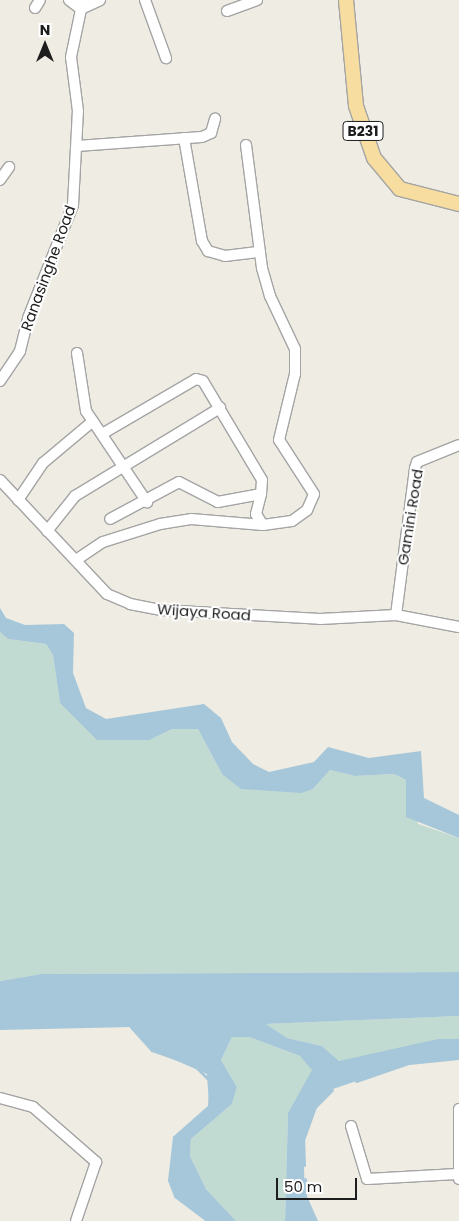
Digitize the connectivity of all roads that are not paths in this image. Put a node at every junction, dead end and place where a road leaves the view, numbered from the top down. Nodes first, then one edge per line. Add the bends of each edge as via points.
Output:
1 (69, 0) edge
2 (100, 0) edge
3 (145, 0) edge
4 (257, 0) edge
5 (346, 0) edge
6 (82, 5) edge
7 (227, 11) dead end
8 (166, 58) dead end
9 (215, 119) dead end
10 (184, 138) junction
11 (246, 145) dead end
12 (77, 146) junction
13 (10, 167) dead end
14 (0, 180) edge
15 (459, 204) edge
16 (260, 252) junction
17 (77, 353) dead end
18 (0, 381) edge
19 (220, 408) junction
20 (93, 421) junction
21 (102, 434) junction
22 (459, 445) edge
23 (123, 467) junction
24 (0, 480) edge
25 (261, 494) junction
26 (18, 500) junction
27 (147, 502) junction
28 (110, 520) dead end
29 (263, 525) junction
30 (47, 531) junction
31 (76, 560) junction
32 (396, 615) junction
33 (459, 627) edge
34 (0, 1098) edge
35 (459, 1109) edge
36 (351, 1126) dead end
37 (458, 1177) edge
38 (76, 1221) edge

1 - 6 street
2 - 6 street
3 - 8 street
4 - 7 street
5 - 15 main road, B231 via 356,106 374,158 400,189
6 - 12 street, Ranasinghe Road via 71,58 78,111
9 - 10 street via 211,134
10 - 12 street
10 - 16 street via 202,241 208,252 225,256
11 - 16 street
12 - 18 street, Ranasinghe Road via 73,205 28,318 20,351
13 - 14 street
16 - 29 street via 270,296 295,349 295,374 279,440 314,494 307,510 292,521
17 - 20 street via 86,410
19 - 21 street via 203,381 190,380
19 - 23 street
19 - 25 street via 262,480
20 - 21 street
20 - 26 street via 43,463
21 - 23 street
22 - 32 street, Gamini Road via 417,462
23 - 27 street
23 - 30 street via 76,496
24 - 26 street, Wijaya Road
25 - 27 street via 218,502 179,482
25 - 29 street via 256,514
26 - 30 street, Wijaya Road
27 - 28 street
29 - 31 street via 191,519 160,524 103,542
30 - 31 street, Wijaya Road
31 - 32 street, Wijaya Road via 107,594 161,610 320,619
32 - 33 street, Wijaya Road
34 - 38 street via 33,1107 96,1162
35 - 37 street
36 - 37 street via 368,1179

